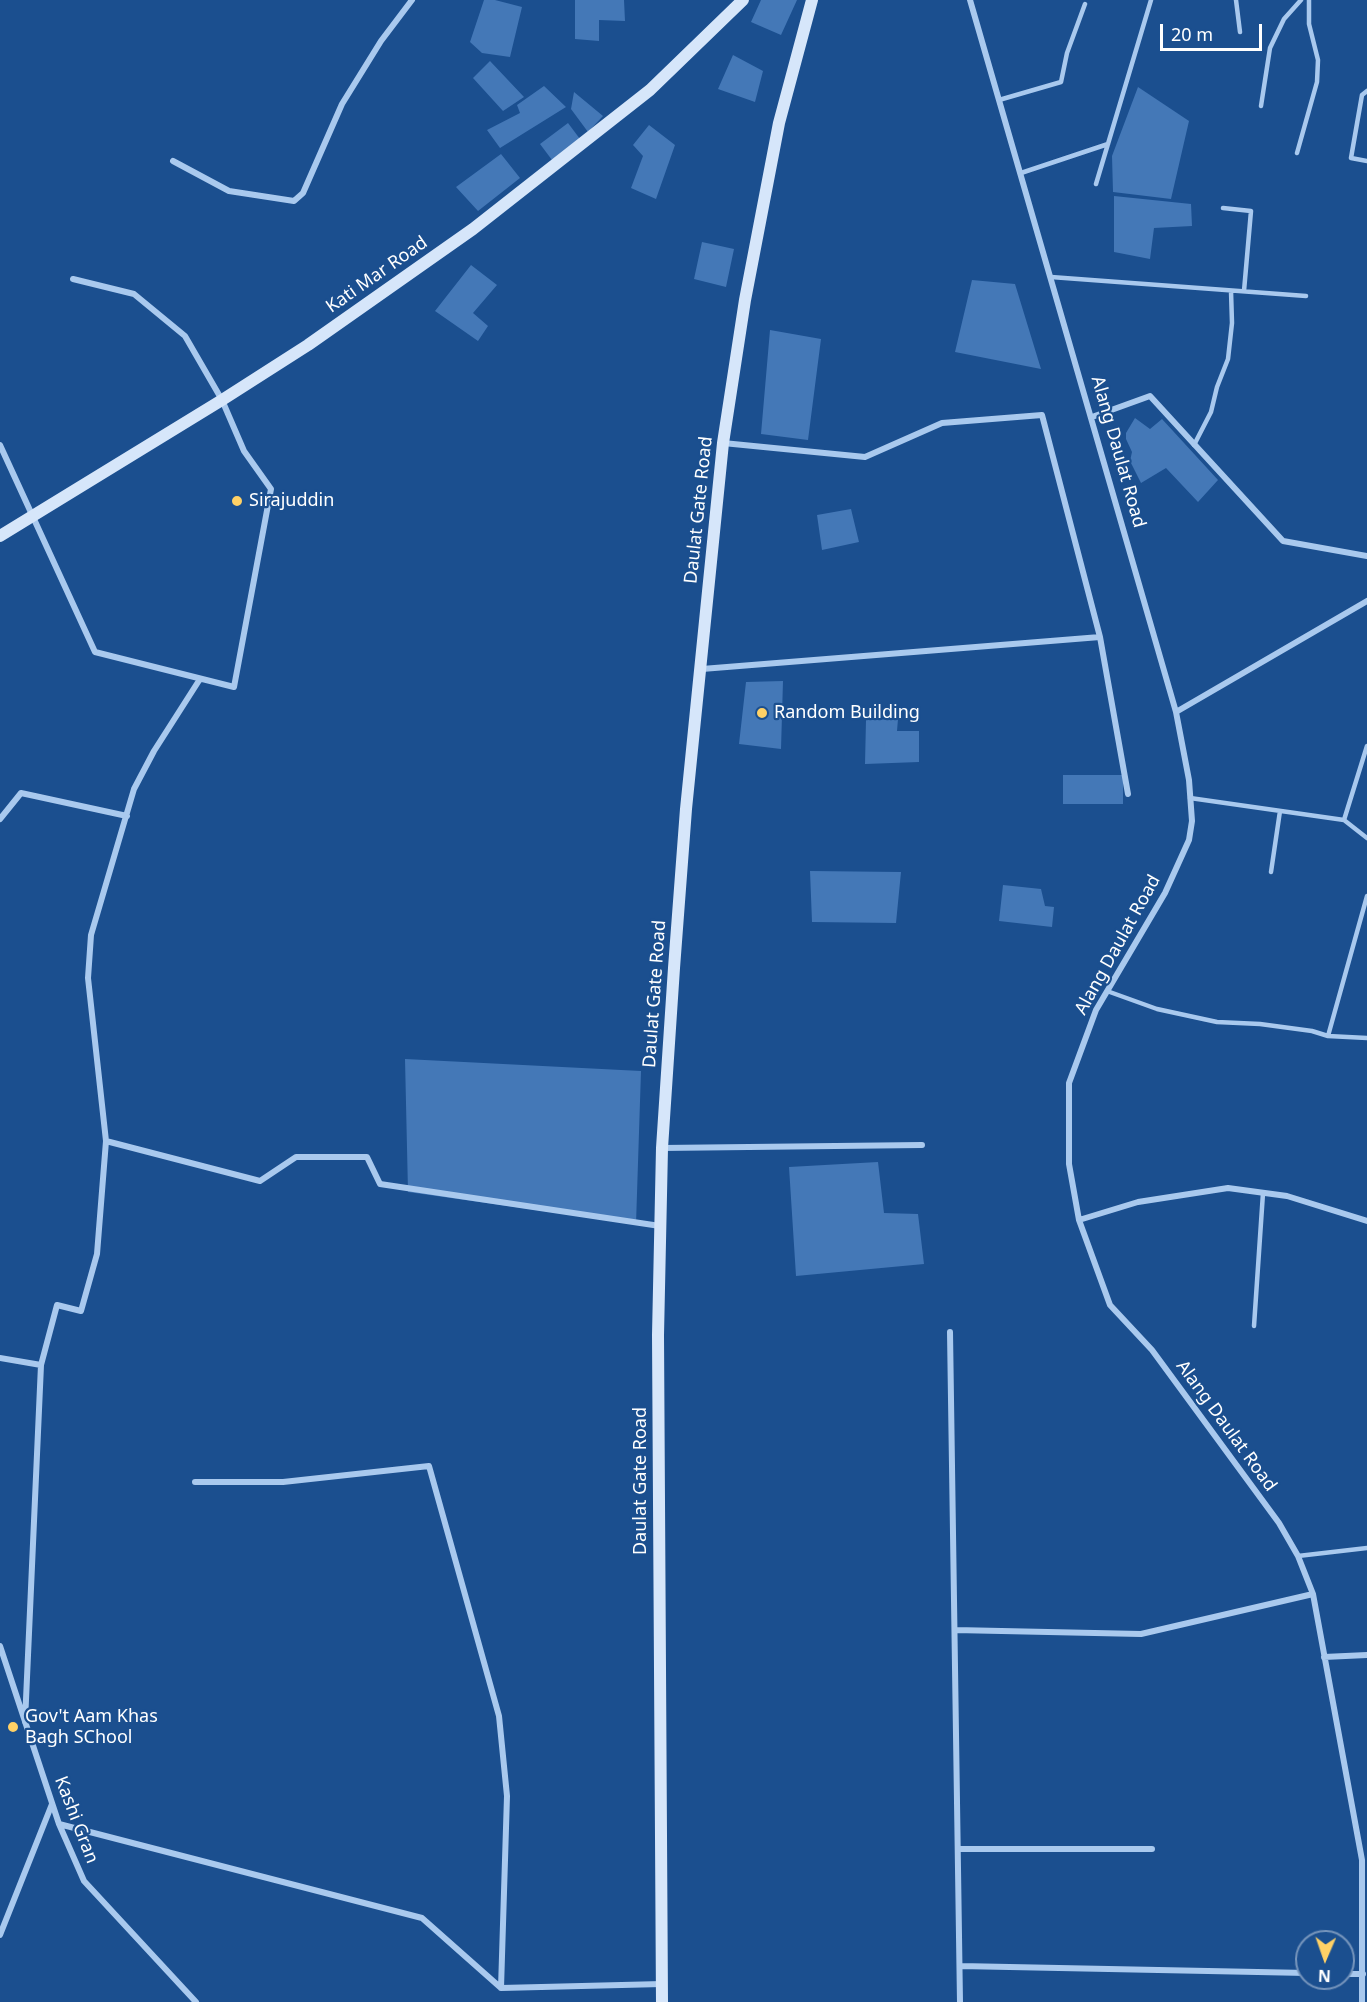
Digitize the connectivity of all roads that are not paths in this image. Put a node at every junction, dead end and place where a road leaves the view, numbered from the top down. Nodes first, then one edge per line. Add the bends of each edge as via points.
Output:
1 (411, 0) edge
2 (742, 0) edge
3 (812, 0) edge
4 (970, 0) edge
5 (1151, 0) edge
6 (1236, 0) edge
7 (1301, 0) edge
8 (1309, 0) edge
9 (1085, 4) dead end
10 (1240, 32) dead end
11 (1367, 91) edge
12 (999, 100) junction
13 (1261, 106) dead end
14 (1108, 144) junction
15 (1297, 153) dead end
16 (172, 160) dead end
17 (1367, 161) edge
18 (1021, 173) junction
19 (1096, 184) dead end
20 (1224, 208) dead end
21 (1051, 277) junction
22 (73, 279) dead end
23 (1231, 291) junction
24 (1244, 291) junction
25 (1306, 296) dead end
26 (222, 400) junction
27 (1092, 417) junction
28 (723, 443) junction
29 (0, 445) edge
30 (1194, 445) junction
31 (33, 515) junction
32 (0, 536) edge
33 (1367, 556) edge
34 (1367, 602) edge
35 (1100, 637) junction
36 (702, 669) junction
37 (200, 679) junction
38 (1176, 712) junction
39 (1367, 746) edge
40 (1128, 794) dead end
41 (1190, 798) junction
42 (1280, 811) junction
43 (127, 816) junction
44 (0, 819) edge
45 (1344, 820) junction
46 (1367, 838) edge
47 (1270, 872) dead end
48 (1367, 896) edge
49 (1107, 991) junction
50 (1328, 1036) junction
51 (1367, 1038) edge
52 (106, 1141) junction
53 (922, 1145) dead end
54 (662, 1148) junction
55 (1263, 1193) junction
56 (1079, 1220) junction
57 (1367, 1221) edge
58 (661, 1226) junction
59 (1254, 1326) dead end
60 (950, 1332) dead end
61 (0, 1358) edge
62 (41, 1365) junction
63 (195, 1482) dead end
64 (1367, 1548) edge
65 (1298, 1556) junction
66 (1313, 1594) junction
67 (955, 1630) junction
68 (0, 1647) edge
69 (1367, 1655) edge
70 (1324, 1658) junction
71 (25, 1722) junction
72 (52, 1803) junction
73 (59, 1824) junction
74 (958, 1849) junction
75 (1152, 1849) dead end
76 (0, 1935) edge
77 (960, 1966) junction
78 (1295, 1973) edge
79 (1355, 1974) edge
80 (1363, 1974) junction
81 (662, 1984) junction
82 (501, 1988) junction
83 (196, 2002) edge
84 (662, 2002) edge
85 (960, 2002) edge
86 (1362, 2002) edge

1 - 16 street via 342,104 303,193 294,201 229,191
2 - 26 main road, Kati Mar Road via 650,90 473,229
3 - 28 main road, Daulat Gate Road via 779,123
4 - 12 street, Alang Daulat Road
5 - 14 lane
6 - 10 lane
7 - 13 lane via 1284,19 1270,48
8 - 15 lane via 1309,24 1318,60 1317,82
9 - 12 lane via 1061,82
11 - 17 lane via 1362,95 1351,158
12 - 18 street, Alang Daulat Road
14 - 18 lane
14 - 19 lane
18 - 21 street, Alang Daulat Road
20 - 24 lane via 1251,211
21 - 23 lane
21 - 27 street, Alang Daulat Road
22 - 26 street via 135,294 185,336
23 - 24 lane
23 - 30 lane via 1228,359 1211,412
24 - 25 lane
26 - 31 main road, Kati Mar Road
26 - 37 street via 243,451 271,489 234,687
27 - 30 street via 1150,396
27 - 38 street, Alang Daulat Road
28 - 35 street via 865,457 942,423 1042,415
28 - 36 main road, Daulat Gate Road
29 - 31 street
30 - 33 street via 1283,541
31 - 32 main road, Kati Mar Road
31 - 37 street via 95,652
34 - 38 street
35 - 36 street
35 - 40 street
36 - 54 main road, Daulat Gate Road via 686,809
37 - 43 street via 154,751 134,789
38 - 41 street, Alang Daulat Road
39 - 45 lane
41 - 42 lane
41 - 49 street, Alang Daulat Road via 1189,840 1165,893
42 - 45 lane
42 - 47 lane
43 - 44 street via 21,793
43 - 52 street via 90,946 88,978
45 - 46 lane
48 - 50 lane
49 - 50 lane via 1157,1009 1217,1022 1260,1024
49 - 56 street, Alang Daulat Road via 1069,1083 1069,1164
50 - 51 lane
52 - 58 street via 260,1181 296,1157 367,1157 380,1184
52 - 62 street via 97,1254 81,1311 57,1305
53 - 54 street
54 - 58 main road, Daulat Gate Road
55 - 56 street via 1228,1188 1138,1202
55 - 57 street via 1287,1196
55 - 59 lane
56 - 65 street, Alang Daulat Road via 1110,1305 1152,1350 1279,1523
58 - 81 main road, Daulat Gate Road via 658,1335
60 - 67 street
61 - 62 street
62 - 71 street
63 - 82 street via 283,1482 429,1466 499,1716 507,1796
64 - 65 lane
65 - 66 street, Alang Daulat Road
66 - 67 street via 1141,1634
66 - 70 street, Alang Daulat Road
67 - 74 street
68 - 71 street, Kashi Gran
69 - 70 street
70 - 80 street, Alang Daulat Road via 1362,1860
71 - 72 street, Kashi Gran
72 - 73 street, Kashi Gran
72 - 76 street
73 - 82 street via 422,1918
73 - 83 street, Kashi Gran via 84,1881
74 - 75 street
74 - 77 street
77 - 78 street
77 - 85 street
79 - 80 street
80 - 86 street, Alang Daulat Road
81 - 82 street
81 - 84 main road, Daulat Gate Road

